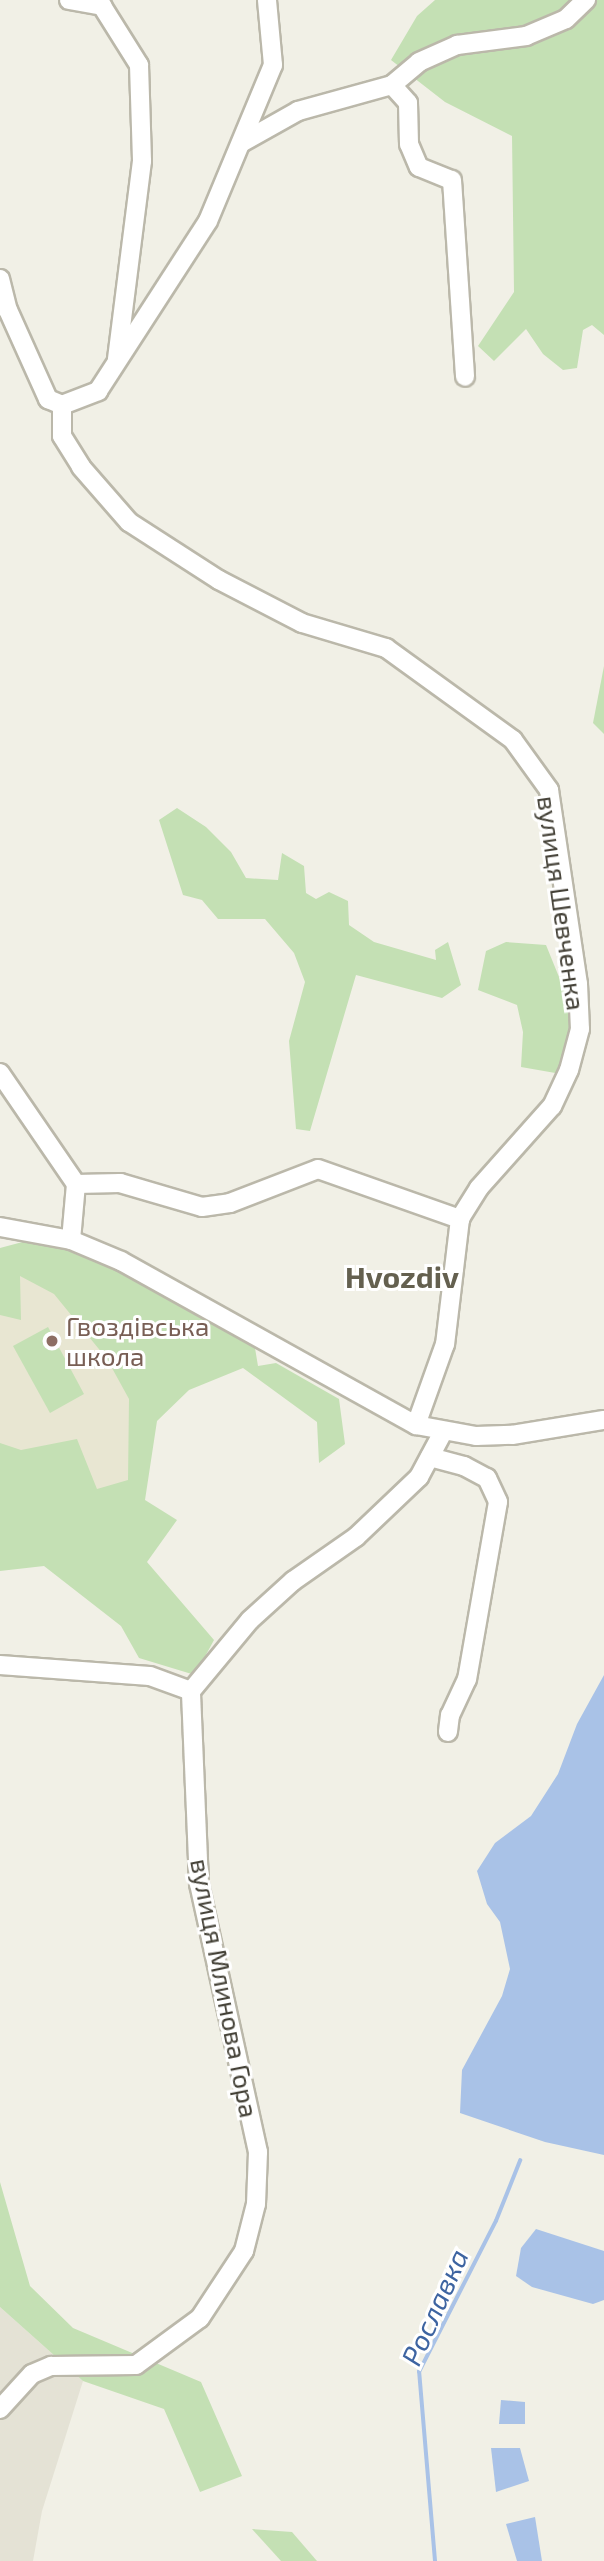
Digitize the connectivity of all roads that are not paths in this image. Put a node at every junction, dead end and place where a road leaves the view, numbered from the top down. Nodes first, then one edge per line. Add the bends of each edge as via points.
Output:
1 (69, 0) edge
2 (267, 0) edge
3 (586, 0) edge
4 (392, 85) junction
5 (243, 142) junction
6 (0, 279) edge
7 (117, 362) junction
8 (465, 377) dead end
9 (62, 405) junction
10 (0, 1073) edge
11 (76, 1184) junction
12 (460, 1219) junction
13 (0, 1227) edge
14 (71, 1240) junction
15 (604, 1420) edge
16 (416, 1425) junction
17 (443, 1432) junction
18 (430, 1457) junction
19 (0, 1665) edge
20 (191, 1691) junction
21 (448, 1732) dead end
22 (0, 2409) edge

1 - 7 street via 102,6 139,65 142,161
2 - 5 street via 273,65
3 - 4 street via 566,19 526,36 457,45 419,61
4 - 5 street via 298,111
4 - 8 street via 408,103 409,144 419,167 452,180
5 - 7 street via 208,221
6 - 9 street via 8,310 48,399
7 - 9 street via 97,391
9 - 12 street, вулиця Шевченка via 62,436 81,467 129,522 219,580 302,624 387,648 513,740 549,790 578,984 580,1029 569,1070 552,1106 479,1188
10 - 11 street
11 - 12 street via 120,1183 202,1207 230,1203 318,1170
11 - 14 street
12 - 16 street, вулиця Шевченка via 445,1344
13 - 14 street
14 - 16 street via 121,1261
15 - 17 street via 512,1435
16 - 17 street
17 - 18 street
18 - 20 street via 419,1477 356,1537 293,1581 250,1620
18 - 21 street via 464,1466 486,1478 498,1502 467,1679 450,1715
19 - 20 street via 150,1676
20 - 22 street, вулиця Млинова Гора via 199,1884 258,2152 252,2227 218,2295 178,2336 136,2365 51,2366 32,2374

